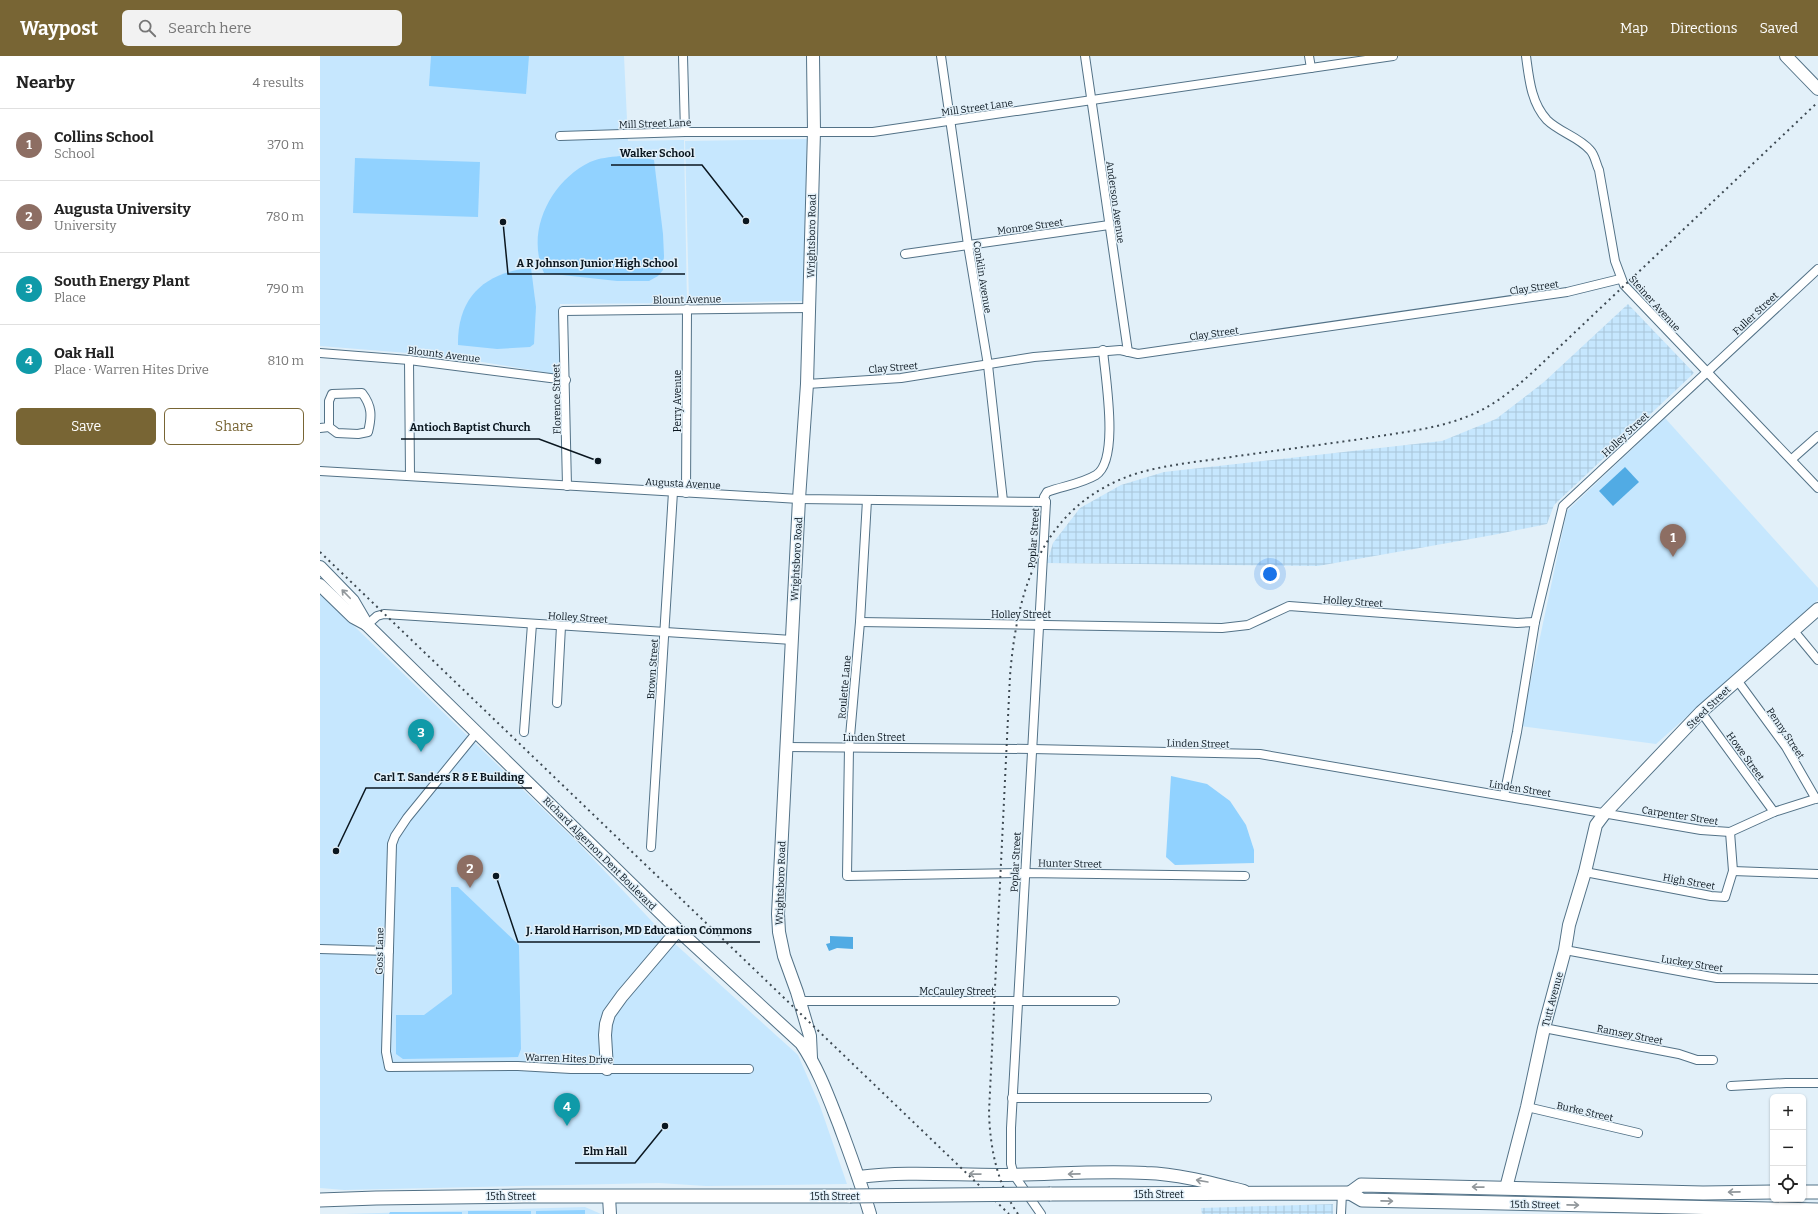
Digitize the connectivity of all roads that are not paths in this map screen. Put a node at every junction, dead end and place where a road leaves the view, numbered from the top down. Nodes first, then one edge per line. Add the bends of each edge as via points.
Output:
1 (683, 56) edge
2 (812, 56) edge
3 (941, 56) edge
4 (1085, 56) edge
5 (1309, 56) edge
6 (1393, 56) edge
7 (1526, 56) edge
8 (1786, 56) edge
9 (1311, 68) junction
10 (1818, 89) edge
11 (1091, 100) junction
12 (950, 120) junction
13 (814, 131) junction
14 (685, 132) junction
15 (560, 136) dead end
16 (1109, 225) junction
17 (968, 245) junction
18 (905, 254) dead end
19 (1818, 269) edge
20 (1620, 279) junction
21 (810, 308) junction
22 (687, 309) junction
23 (564, 311) joint
24 (1103, 350) junction
25 (1128, 352) junction
26 (320, 353) edge
27 (409, 360) junction
28 (988, 365) junction
29 (1707, 373) junction
30 (566, 380) junction
31 (807, 384) junction
32 (329, 427) junction
33 (320, 428) edge
34 (1818, 436) edge
35 (1792, 460) junction
36 (320, 471) edge
37 (410, 476) junction
38 (567, 486) junction
39 (1818, 488) edge
40 (673, 492) junction
41 (686, 493) junction
42 (799, 500) junction
43 (867, 500) junction
44 (1003, 501) junction
45 (1046, 502) junction
46 (320, 567) edge
47 (320, 585) edge
48 (1818, 609) edge
49 (860, 622) junction
50 (1535, 622) junction
51 (532, 624) junction
52 (1038, 624) junction
53 (367, 625) junction
54 (561, 626) junction
55 (1794, 631) junction
56 (664, 633) junction
57 (792, 640) junction
58 (1818, 660) edge
59 (1737, 680) junction
60 (557, 703) dead end
61 (1702, 712) junction
62 (477, 732) junction
63 (524, 732) dead end
64 (786, 747) junction
65 (849, 748) junction
66 (1032, 748) junction
67 (1504, 796) junction
68 (1817, 798) edge
69 (1605, 812) junction
70 (1774, 812) junction
71 (1730, 832) junction
72 (651, 847) dead end
73 (1732, 871) junction
74 (1585, 872) junction
75 (1024, 873) junction
76 (1818, 874) edge
77 (847, 876) joint
78 (1245, 876) dead end
79 (678, 930) junction
80 (320, 949) edge
81 (1565, 950) junction
82 (388, 951) junction
83 (1818, 979) edge
84 (800, 1001) junction
85 (1018, 1001) junction
86 (1115, 1001) dead end
87 (1544, 1028) junction
88 (1713, 1060) dead end
89 (812, 1061) junction
90 (389, 1067) joint
91 (607, 1069) junction
92 (749, 1069) dead end
93 (1818, 1083) edge
94 (1731, 1086) dead end
95 (1012, 1098) junction
96 (1207, 1098) dead end
97 (1527, 1108) junction
98 (1638, 1133) dead end
99 (1014, 1175) junction
100 (859, 1177) junction
101 (1506, 1188) junction
102 (1770, 1192) edge
103 (1806, 1192) edge
104 (1818, 1192) edge
105 (1253, 1193) junction
106 (1346, 1193) junction
107 (609, 1197) junction
108 (320, 1200) edge
109 (1818, 1210) edge
110 (610, 1214) edge
111 (870, 1214) edge
112 (1041, 1214) edge
113 (1341, 1214) edge

1 - 14 street
2 - 13 street, Wrightsboro Road
3 - 12 street, Conklin Avenue
4 - 11 street, Anderson Avenue
5 - 9 street
6 - 9 street, Mill Street Lane
7 - 20 street, Steiner Avenue via 1531,89 1542,113 1555,127 1591,151 1595,160
8 - 10 street
9 - 11 street, Mill Street Lane
11 - 12 street, Mill Street Lane
11 - 16 street, Anderson Avenue
12 - 13 street, Mill Street Lane via 873,132
12 - 17 street, Conklin Avenue
13 - 14 street, Mill Street Lane
13 - 21 street, Wrightsboro Road
14 - 15 street, Mill Street Lane
16 - 17 street, Monroe Street
16 - 25 street, Anderson Avenue
17 - 18 street, Monroe Street
17 - 28 street, Conklin Avenue
19 - 29 street, Fuller Street
20 - 25 street, Clay Street via 1525,299 1138,354
20 - 29 street, Steiner Avenue
21 - 22 street, Blount Avenue
21 - 31 street, Wrightsboro Road
22 - 23 street, Blount Avenue
22 - 41 street, Perry Avenue
23 - 30 street, Florence Street
24 - 25 street, Clay Street
24 - 28 street, Clay Street
24 - 45 street via 1110,435 1108,453 1097,474 1076,484 1047,492 1044,497
26 - 27 street, Blounts Avenue
27 - 30 street, Blounts Avenue
27 - 37 street
28 - 31 street, Clay Street via 901,378
28 - 44 street, Conklin Avenue
29 - 35 street, Steiner Avenue
29 - 50 street, Holley Street via 1562,506
30 - 38 street, Florence Street
31 - 42 street, Wrightsboro Road
32 - 32 street via 337,433 368,432 371,419 369,402 362,393 332,394 329,401
32 - 33 street
34 - 35 street
35 - 39 street, Steiner Avenue
36 - 37 street, Augusta Avenue
37 - 38 street, Augusta Avenue
38 - 40 street, Augusta Avenue
40 - 41 street, Augusta Avenue
40 - 56 street, Brown Street
41 - 42 street, Augusta Avenue
42 - 43 street, Augusta Avenue
42 - 57 street, Wrightsboro Road
43 - 44 street, Augusta Avenue
43 - 49 street, Roulette Lane
44 - 45 street, Augusta Avenue
45 - 52 street, Poplar Street
53 -> 46 street via 353,601
47 - 53 street via 353,617
48 - 55 street, Steed Street
49 - 52 street, Holley Street
49 - 65 street, Roulette Lane
50 - 52 street, Holley Street via 1516,623 1289,606 1248,625 1222,628
50 - 67 street
51 - 53 street, Holley Street via 384,614 377,616
51 - 54 street, Holley Street
51 - 63 street
52 - 66 street, Poplar Street
53 - 62 street, Richard Algernon Dent Boulevard
54 - 56 street, Holley Street
54 - 60 street
55 - 58 street
55 - 59 street, Steed Street
56 - 57 street, Holley Street
56 - 72 street, Brown Street
57 - 64 street, Wrightsboro Road
59 - 61 street, Steed Street
59 - 68 street, Penny Street via 1786,746
61 - 69 street, Steed Street
61 - 70 street, Howe Street
62 - 79 street, Richard Algernon Dent Boulevard
62 - 82 street, Goss Lane via 395,836
64 - 65 street, Linden Street
64 - 84 street, Wrightsboro Road via 778,920 784,956
65 - 66 street, Linden Street
65 - 77 street, Roulette Lane
66 - 67 street, Linden Street via 1260,754
66 - 75 street, Poplar Street
67 - 69 street, Linden Street
68 - 70 street, Carpenter Street
69 - 71 street, Carpenter Street via 1701,830
69 - 74 street, Tutt Avenue via 1596,825
70 - 71 street, Carpenter Street
71 - 73 street, High Street
73 - 74 street, High Street via 1725,897
73 - 76 street
74 - 81 street, Tutt Avenue via 1569,925
75 - 77 street, Hunter Street
75 - 78 street, Hunter Street
75 - 85 street, Poplar Street
79 - 89 street, Richard Algernon Dent Boulevard via 801,1043
79 - 91 street via 609,1014 604,1035
80 - 82 street
81 - 83 street, Luckey Street via 1717,978
81 - 87 street, Tutt Avenue
82 - 90 street, Goss Lane via 386,1052
84 - 85 street, McCauley Street
84 - 89 street, Wrightsboro Road via 810,1036
85 - 86 street, McCauley Street
85 - 95 street, Poplar Street
87 - 88 street, Ramsey Street via 1679,1054 1698,1060
87 - 97 street, Tutt Avenue
89 - 100 street, Wrightsboro Road via 828,1094
90 - 91 street, Warren Hites Drive via 518,1066
91 - 92 street, Warren Hites Drive
93 - 94 street via 1786,1082
95 - 96 street
95 - 99 street, Poplar Street via 1011,1164
97 - 98 street, Burke Street
97 - 101 street, Tutt Avenue
99 -> 100 street via 928,1173
105 -> 99 street via 1212,1182 1145,1173
99 - 112 street, Poplar Street
100 - 111 street, Wrightsboro Road
102 -> 101 main road, 15th Street
101 -> 106 main road, 15th Street via 1361,1185
103 - 104 main road
105 - 106 main road, 15th Street
105 - 107 main road, 15th Street, bridge
106 -> 109 main road, 15th Street via 1362,1200
106 - 113 street
107 - 108 main road, 15th Street
107 - 110 street

